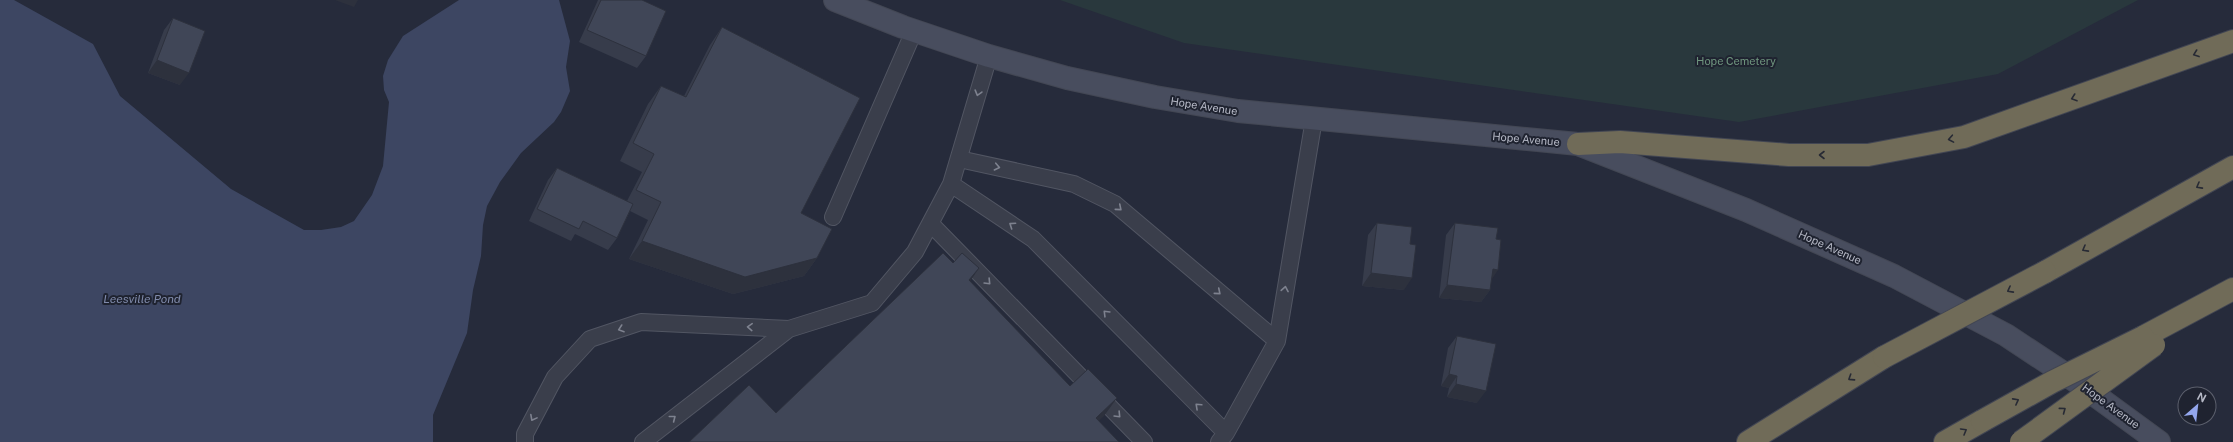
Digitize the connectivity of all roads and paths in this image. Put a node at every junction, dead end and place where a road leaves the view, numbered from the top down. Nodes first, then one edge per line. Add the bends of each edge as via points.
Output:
1 (835, 0) edge
2 (914, 31) junction
3 (2233, 41) edge
4 (989, 56) junction
5 (1314, 119) junction
6 (1578, 144) junction
7 (959, 159) junction
8 (2233, 167) edge
9 (951, 184) junction
10 (833, 218) dead end
11 (931, 224) junction
12 (2233, 289) edge
13 (788, 329) junction
14 (2148, 341) junction
15 (1276, 342) junction
16 (1222, 437) edge
17 (525, 442) edge
18 (643, 442) edge
19 (1144, 442) edge
20 (1748, 442) edge
21 (1945, 442) edge
22 (2021, 442) edge
23 (2159, 442) edge

1 - 2 main road, Hope Avenue
2 - 4 main road, Hope Avenue
2 - 10 lane
3 -> 6 highway via 1964,137 1868,155 1789,155 1620,142
4 - 5 main road, Hope Avenue via 1067,78 1155,98 1238,111
4 -> 7 lane
5 - 6 main road, Hope Avenue
15 -> 5 lane
6 - 23 main road, Hope Avenue via 1746,210 1894,276 2006,335 2077,382
7 - 9 lane
7 -> 15 lane via 1074,184 1114,204
8 -> 20 highway, bridge via 2045,272 1884,357
9 - 11 lane
16 -> 9 lane via 1033,239
11 - 13 lane via 915,252 872,303
11 -> 19 lane
12 - 14 highway
13 -> 17 lane via 641,322 590,339 555,377 525,434
18 -> 13 lane
21 -> 14 highway, bridge via 2052,382
22 -> 14 highway, bridge
15 - 16 lane

